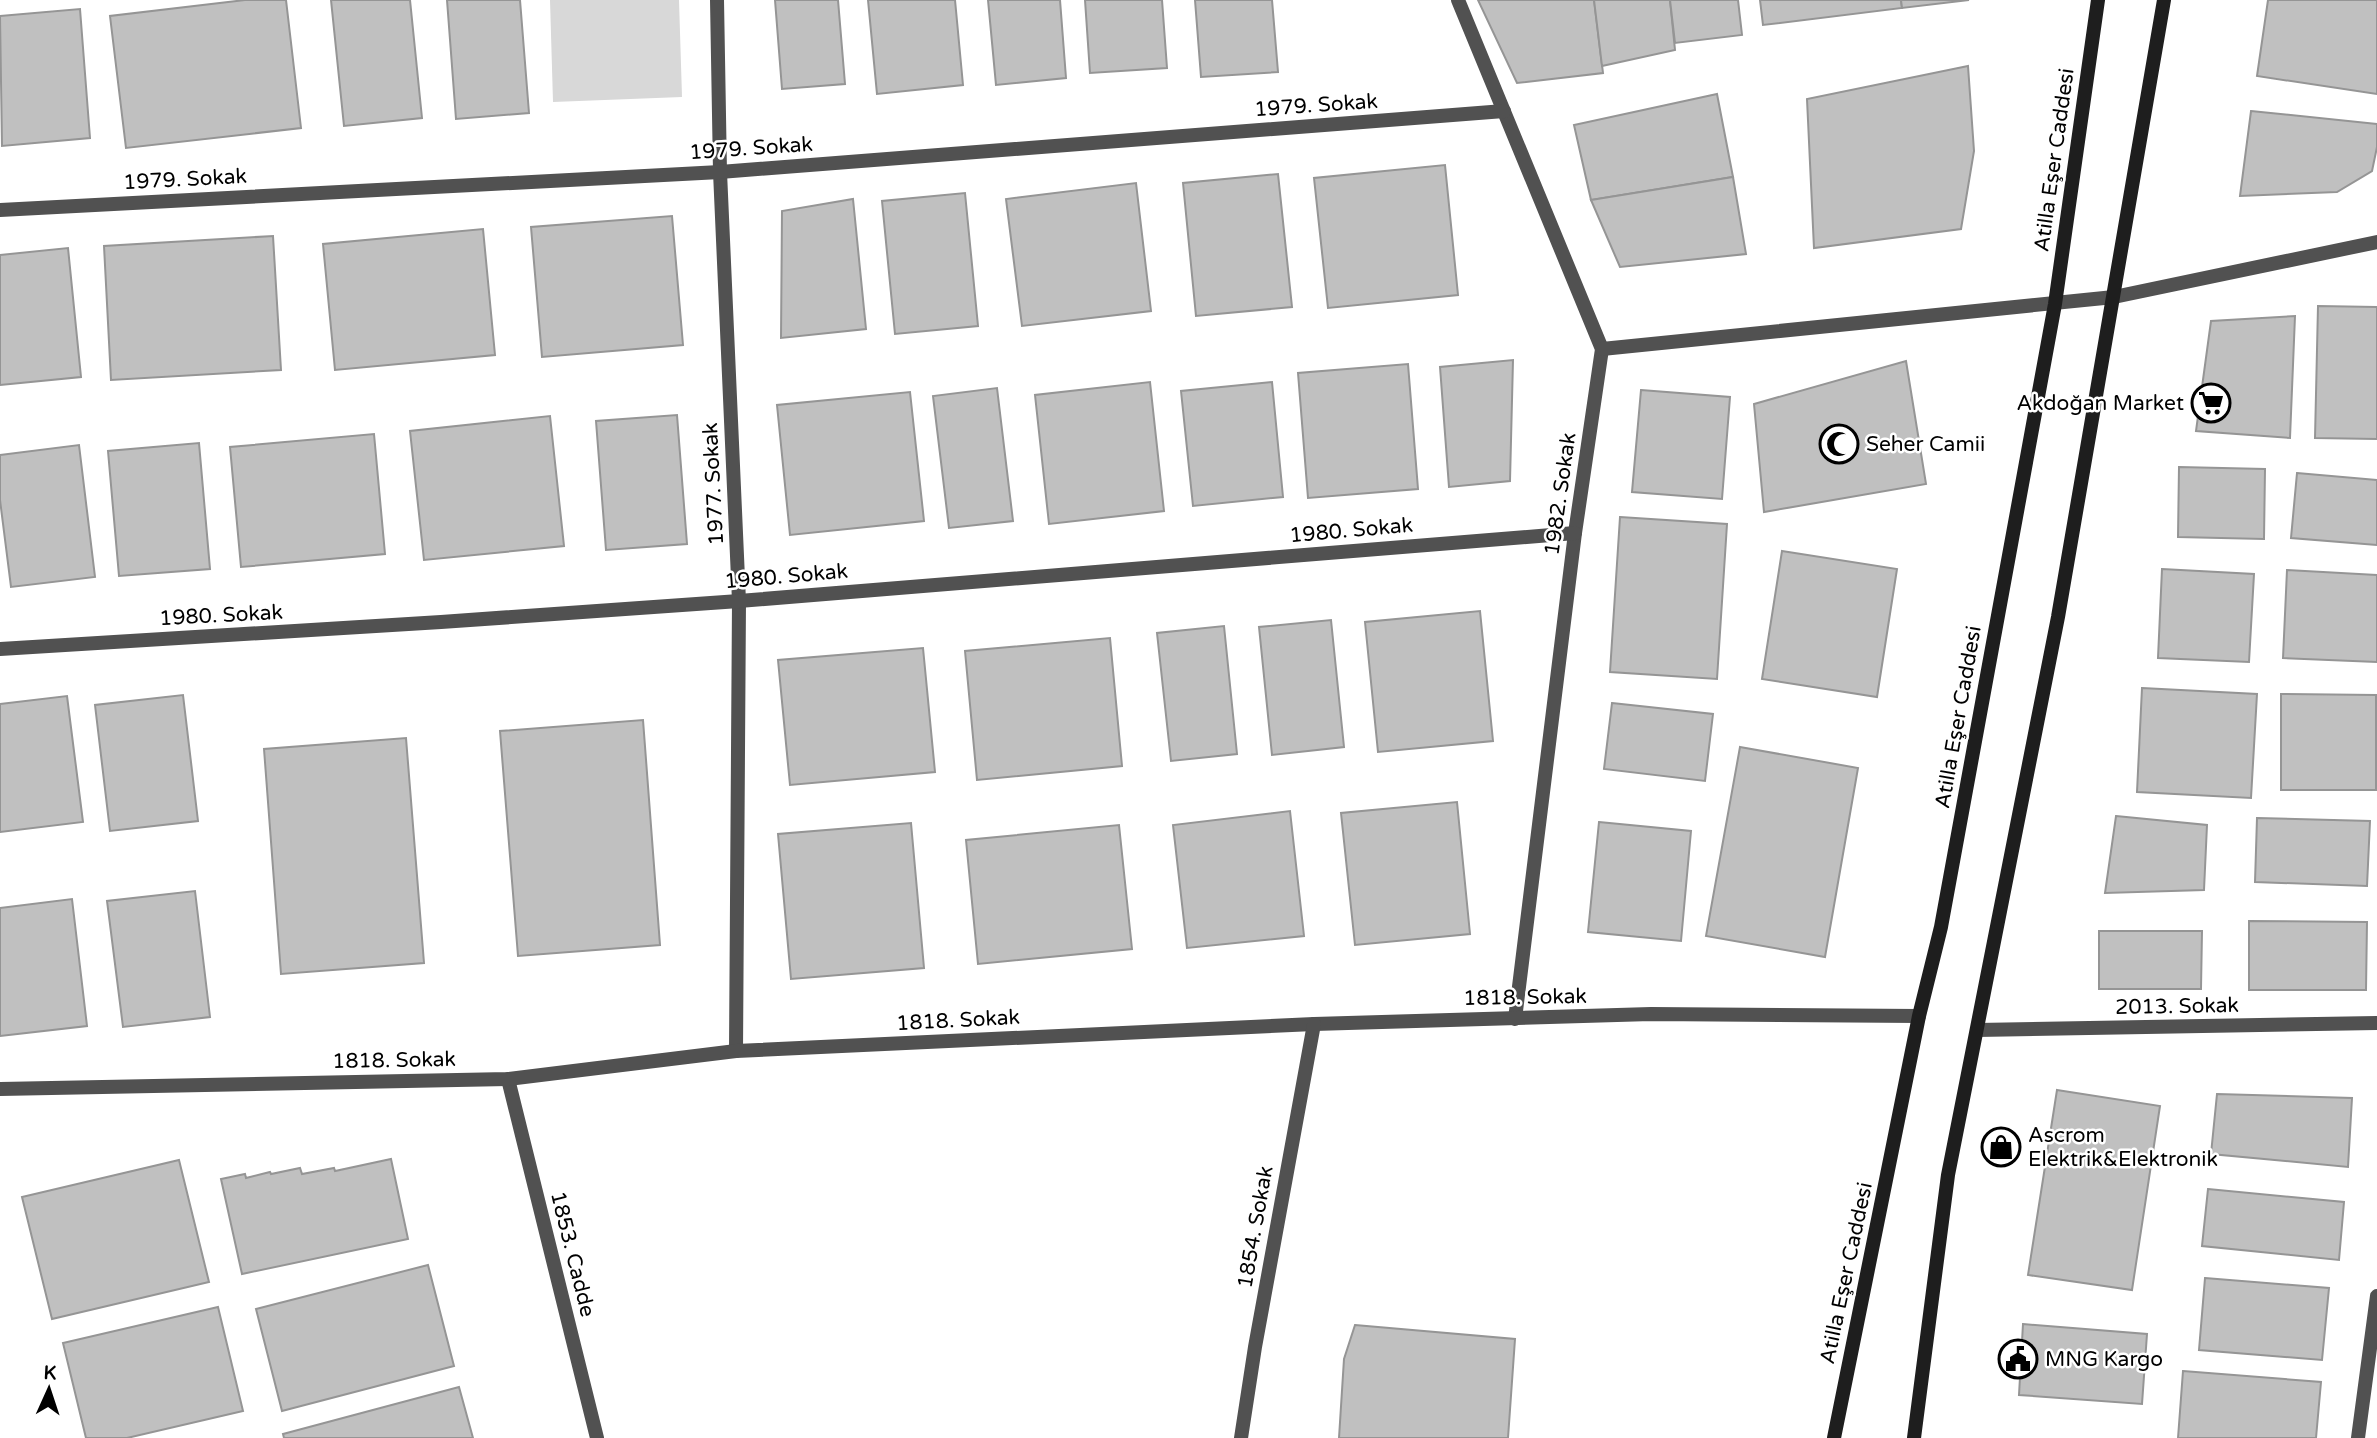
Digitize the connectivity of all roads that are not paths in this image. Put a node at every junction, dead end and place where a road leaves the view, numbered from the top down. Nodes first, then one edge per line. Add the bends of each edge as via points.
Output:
1 (717, 0) edge
2 (1458, 0) edge
3 (2098, 0) edge
4 (2164, 0) edge
5 (1504, 111) junction
6 (720, 172) junction
7 (0, 210) edge
8 (2377, 242) edge
9 (2114, 297) junction
10 (2054, 304) junction
11 (1602, 349) junction
12 (1575, 533) junction
13 (739, 601) junction
14 (0, 649) edge
15 (1919, 1016) junction
16 (1516, 1019) junction
17 (2377, 1023) edge
18 (1314, 1024) junction
19 (1977, 1030) junction
20 (736, 1051) junction
21 (508, 1079) junction
22 (0, 1089) edge
23 (2377, 1296) edge
24 (597, 1438) edge
25 (1241, 1438) edge
26 (1833, 1438) edge
27 (1913, 1438) edge
28 (2358, 1438) edge

1 - 6 street, 1977. Sokak
2 - 5 street
3 - 10 main road, Atilla Eşer Caddesi
4 - 9 main road
5 - 6 street, 1979. Sokak
5 - 11 street
6 - 7 street, 1979. Sokak
6 - 13 street, 1977. Sokak
8 - 9 street
9 - 10 street
9 - 19 main road via 2058,617
10 - 11 street
10 - 15 main road, Atilla Eşer Caddesi via 1941,927
11 - 12 street, 1982. Sokak
12 - 13 street, 1980. Sokak
12 - 16 street, 1982. Sokak
13 - 14 street, 1980. Sokak
13 - 20 street, 1977. Sokak
15 - 16 street, 1818. Sokak via 1651,1014
15 - 26 main road, Atilla Eşer Caddesi
16 - 18 street, 1818. Sokak
17 - 19 street, 2013. Sokak
18 - 20 street, 1818. Sokak
18 - 25 street, 1854. Sokak
19 - 27 main road via 1948,1175
20 - 21 street, 1818. Sokak
21 - 22 street, 1818. Sokak
21 - 24 street, 1853. Cadde
23 - 28 street

